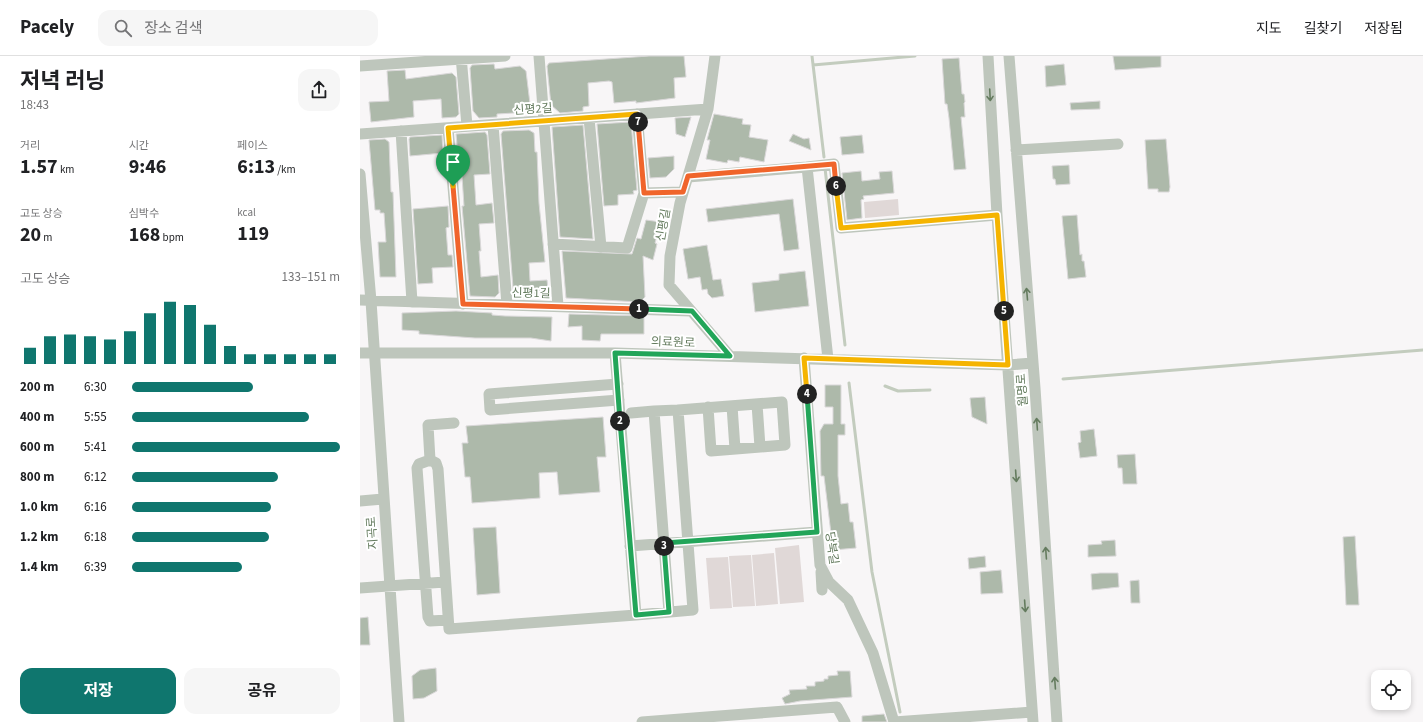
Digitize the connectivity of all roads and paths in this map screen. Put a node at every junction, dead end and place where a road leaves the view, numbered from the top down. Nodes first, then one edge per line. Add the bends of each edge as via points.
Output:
1 (504, 56) edge
2 (538, 56) edge
3 (715, 56) edge
4 (988, 56) edge
5 (1010, 56) edge
6 (461, 58) edge
7 (360, 66) edge
8 (708, 109) junction
9 (637, 114) junction
10 (588, 118) junction
11 (544, 121) junction
12 (493, 125) junction
13 (467, 126) junction
14 (448, 128) junction
15 (401, 131) junction
16 (360, 134) edge
17 (1118, 144) dead end
18 (1016, 150) junction
19 (807, 167) junction
20 (360, 174) edge
21 (688, 176) junction
22 (683, 192) junction
23 (644, 193) junction
24 (997, 215) junction
25 (553, 244) junction
26 (601, 247) junction
27 (365, 300) edge
28 (412, 302) junction
29 (463, 304) junction
30 (507, 305) junction
31 (558, 306) junction
32 (692, 311) junction
33 (360, 353) edge
34 (615, 353) junction
35 (373, 354) junction
36 (730, 356) junction
37 (804, 358) junction
38 (828, 359) junction
39 (1033, 363) junction
40 (1008, 365) junction
41 (618, 384) junction
42 (525, 391) junction
43 (619, 400) junction
44 (757, 404) junction
45 (732, 406) junction
46 (527, 407) junction
47 (708, 407) junction
48 (678, 410) junction
49 (654, 412) junction
50 (631, 413) dead end
51 (454, 423) dead end
52 (760, 447) junction
53 (735, 449) junction
54 (430, 460) junction
55 (383, 499) junction
56 (360, 501) edge
57 (817, 532) junction
58 (688, 541) junction
59 (664, 543) junction
60 (630, 546) junction
61 (820, 565) junction
62 (445, 582) junction
63 (425, 583) junction
64 (389, 586) junction
65 (360, 588) edge
66 (822, 590) dead end
67 (669, 612) junction
68 (636, 615) junction
69 (448, 620) junction
70 (1033, 717) edge
71 (399, 722) edge
72 (642, 722) edge
73 (845, 722) edge
74 (894, 722) edge
75 (1057, 722) edge

1 - 6 street
2 - 11 street
3 - 8 street, 신평길
4 -> 24 street, 월명로
5 - 18 street, 월명로
6 - 7 street
6 - 13 street
8 - 9 street, 신평2길
8 - 21 street, 신평길
9 - 10 street, 신평2길
9 - 23 street
10 - 11 street, 신평2길
10 - 26 street
11 - 12 street, 신평2길
11 - 25 street
12 - 13 street, 신평2길
12 - 30 street
13 - 14 street, 신평2길
14 - 15 street, 신평2길
14 - 29 street
15 - 16 street, 신평2길
15 - 28 street
17 - 18 street
39 -> 18 street, 월명로
19 - 21 street
19 - 24 street via 834,164 841,228
19 - 38 street
20 - 27 street, 지곡로
21 - 22 street, 신평길
22 - 23 street
22 - 32 street, 신평길 via 670,256 669,285
23 - 26 street via 627,248
24 - 40 street, 월명로
25 - 26 street
25 - 31 street
27 - 28 street, 신평1길
27 - 35 street, 지곡로
28 - 29 street, 신평1길
29 - 30 street, 신평1길
30 - 31 street, 신평1길
31 - 32 street, 신평1길
32 - 36 street, 신평길
33 - 35 street, 의료원로
34 - 35 street, 의료원로
34 - 36 street, 의료원로
34 - 41 street
35 - 55 street, 지곡로
36 - 37 street, 의료원로
37 - 38 street, 의료원로
37 - 57 street, 당북길
38 - 40 street, 의료원로
39 - 40 street, 의료원로
75 -> 39 street, 월명로
40 -> 70 street, 월명로
41 - 42 street
41 - 43 street
42 - 46 street via 517,396 516,400 518,404
42 - 46 street via 489,394 490,410
43 - 46 street
43 - 60 street
44 - 45 street
44 - 52 street
44 - 52 street via 782,402 785,445
45 - 47 street
45 - 53 street
47 - 48 street
47 - 53 street via 711,451
48 - 49 street
48 - 58 street
49 - 50 street
49 - 59 street
51 - 54 street via 428,425
52 - 53 street
54 - 62 street via 436,463 438,469
54 - 63 street via 417,468
55 - 56 street
55 - 64 street, 지곡로
57 - 58 street
57 - 61 street, 당북길
58 - 59 street
58 - 67 street via 693,610
59 - 60 street
59 - 67 street
60 - 68 street
61 - 66 street
61 - 74 street, 당북길 via 829,582 848,600 873,653
62 - 63 street
62 - 69 street
63 - 64 street
63 - 69 street via 428,618 430,621
64 - 65 street
64 - 71 street, 지곡로
67 - 68 street
68 - 69 street via 449,629
70 - 74 street
72 - 73 street via 837,707

